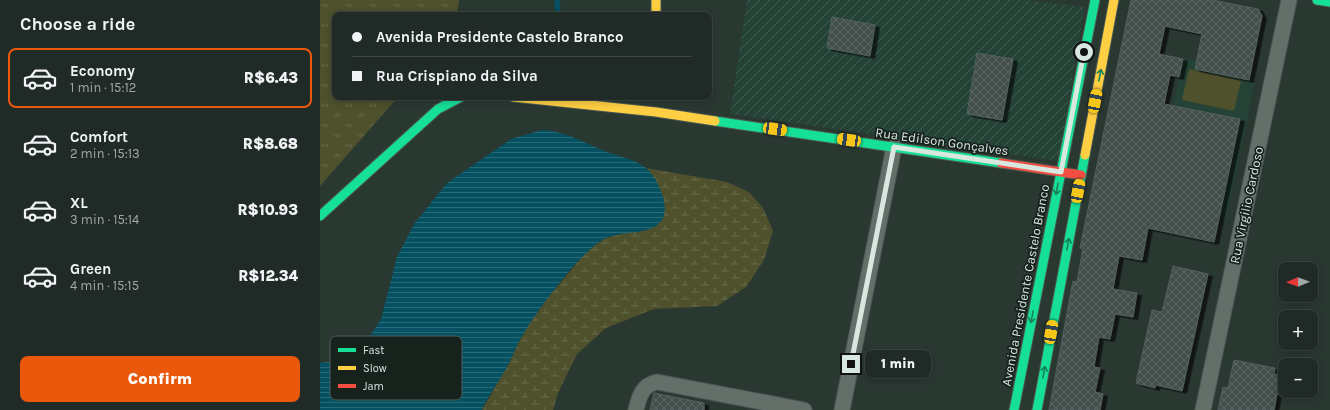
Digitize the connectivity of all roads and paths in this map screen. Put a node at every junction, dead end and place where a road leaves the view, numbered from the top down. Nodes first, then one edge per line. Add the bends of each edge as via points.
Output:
1 (656, 0) edge
2 (1095, 0) edge
3 (1114, 0) edge
4 (1289, 0) edge
5 (1317, 0) edge
6 (1330, 2) edge
7 (656, 12) edge
8 (455, 100) edge
9 (552, 100) edge
10 (894, 147) junction
11 (1061, 172) junction
12 (1081, 175) junction
13 (320, 216) edge
14 (636, 410) edge
15 (804, 410) edge
16 (842, 410) edge
17 (1014, 410) edge
18 (1037, 410) edge
19 (1203, 410) edge

1 - 7 street
2 - 11 street, Avenida Presidente Castelo Branco
12 -> 3 street
4 - 19 street, Rua Virgilio Cardoso
5 - 6 street
8 - 13 street via 438,109
9 - 10 street, Rua Edilson Gonçalves via 656,108
10 - 11 street, Rua Edilson Gonçalves
10 - 16 street
11 - 12 street, Rua Edilson Gonçalves
11 -> 17 street, Avenida Presidente Castelo Branco
18 -> 12 street
14 - 15 street via 641,393 656,382

